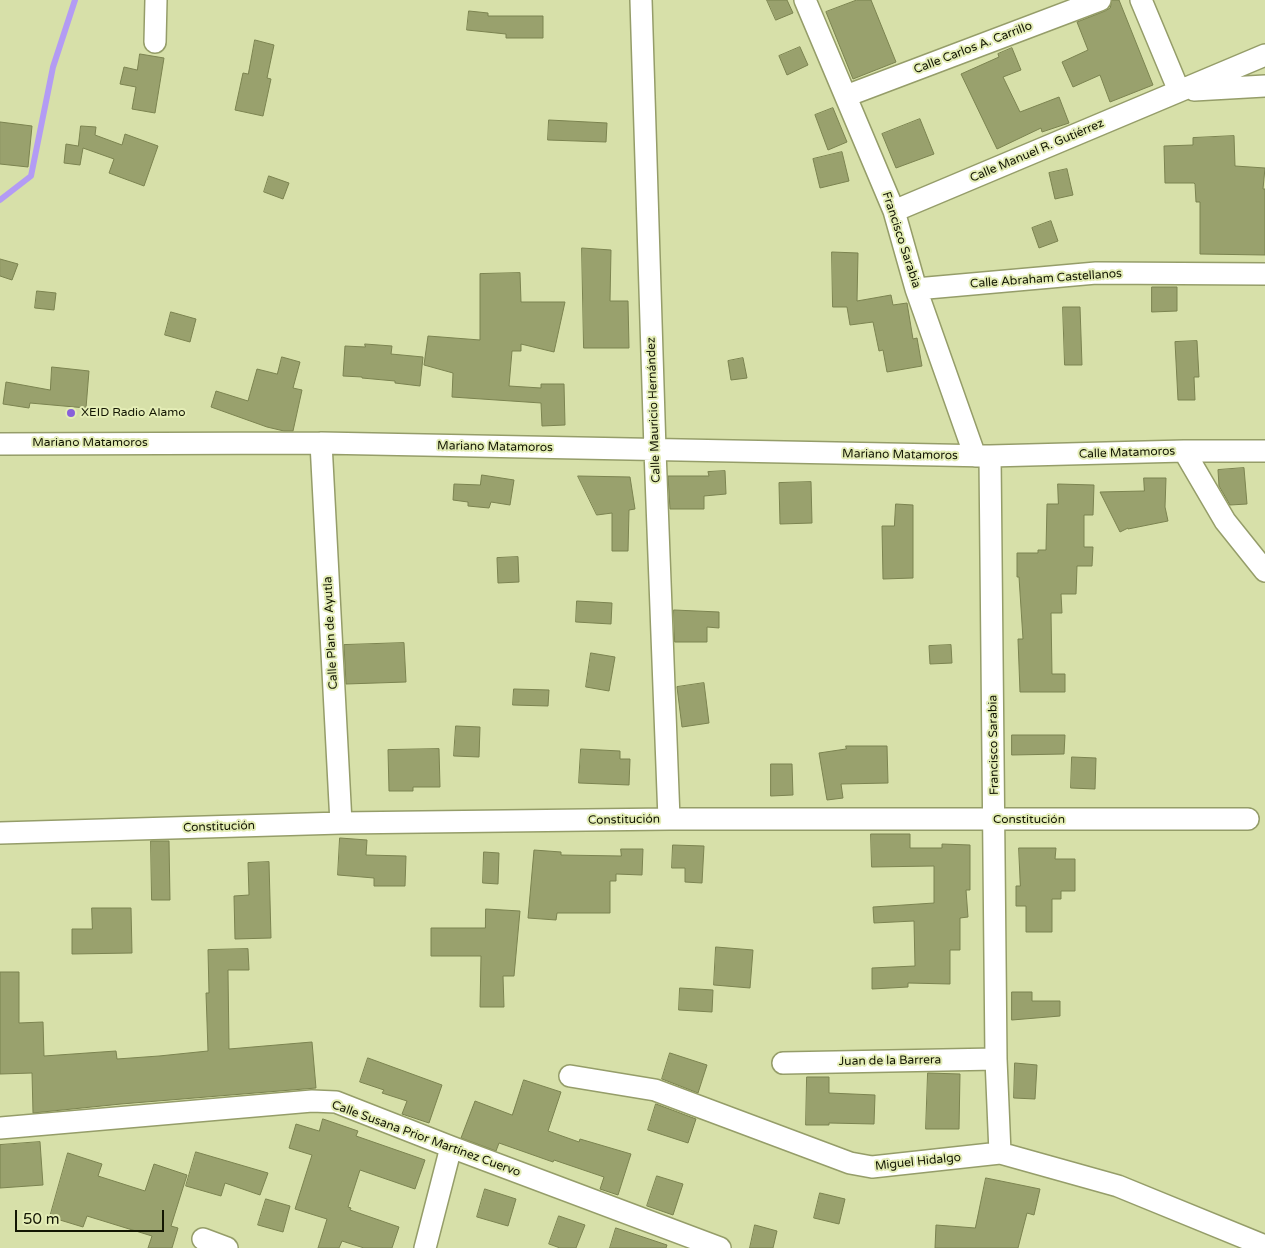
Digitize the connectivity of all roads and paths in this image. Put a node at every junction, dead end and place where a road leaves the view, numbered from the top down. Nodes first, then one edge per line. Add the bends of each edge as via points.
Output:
1 (156, 0) edge
2 (641, 0) edge
3 (1100, 0) edge
4 (1142, 0) edge
5 (807, 1) edge
6 (155, 42) dead end
7 (1265, 55) edge
8 (1265, 86) edge
9 (1179, 91) junction
10 (846, 96) junction
11 (894, 211) junction
12 (1265, 274) edge
13 (916, 289) junction
14 (321, 443) junction
15 (0, 444) edge
16 (655, 450) junction
17 (1184, 451) junction
18 (1265, 451) edge
19 (982, 456) junction
20 (1265, 571) edge
21 (669, 819) junction
22 (1248, 819) dead end
23 (995, 820) junction
24 (340, 823) junction
25 (0, 834) edge
26 (996, 1059) junction
27 (783, 1063) dead end
28 (570, 1076) dead end
29 (0, 1128) edge
30 (451, 1147) junction
31 (1000, 1153) junction
32 (203, 1239) dead end
33 (1265, 1246) edge
34 (227, 1248) edge
35 (425, 1248) edge
36 (720, 1248) edge

1 - 6 street
2 - 16 street, Calle Mauricio Hernández
3 - 10 street, Calle Carlos A. Carrillo
4 - 9 street
5 - 10 street, Francisco Sarabia
7 - 9 street, Calle Manuel R. Gutiérrez
8 - 9 street
9 - 11 street, Calle Manuel R. Gutiérrez
10 - 11 street, Francisco Sarabia
11 - 13 street, Francisco Sarabia
12 - 13 street, Calle Abraham Castellanos via 1096,273
13 - 19 street, Francisco Sarabia
14 - 15 street, Mariano Matamoros
14 - 16 street, Mariano Matamoros
14 - 24 street, Calle Plan de Ayutla
16 - 19 street, Mariano Matamoros
16 - 21 street, Calle Mauricio Hernández
17 - 18 street, Calle Matamoros
17 - 19 street, Calle Matamoros
17 - 20 street via 1225,521
19 - 23 street, Francisco Sarabia
21 - 23 street, Constitución
21 - 24 street, Constitución
22 - 23 street, Constitución
23 - 26 street, Francisco Sarabia
24 - 25 street, Constitución
26 - 27 street, Juan de la Barrera
26 - 31 street, Francisco Sarabia
28 - 31 street, Miguel Hidalgo via 655,1090 850,1163 872,1167
29 - 30 street, Calle Susana Prior Martínez Cuervo via 312,1101 336,1102
30 - 35 street
30 - 36 street, Calle Susana Prior Martínez Cuervo
31 - 33 street, Miguel Hidalgo via 1118,1186
32 - 34 street

